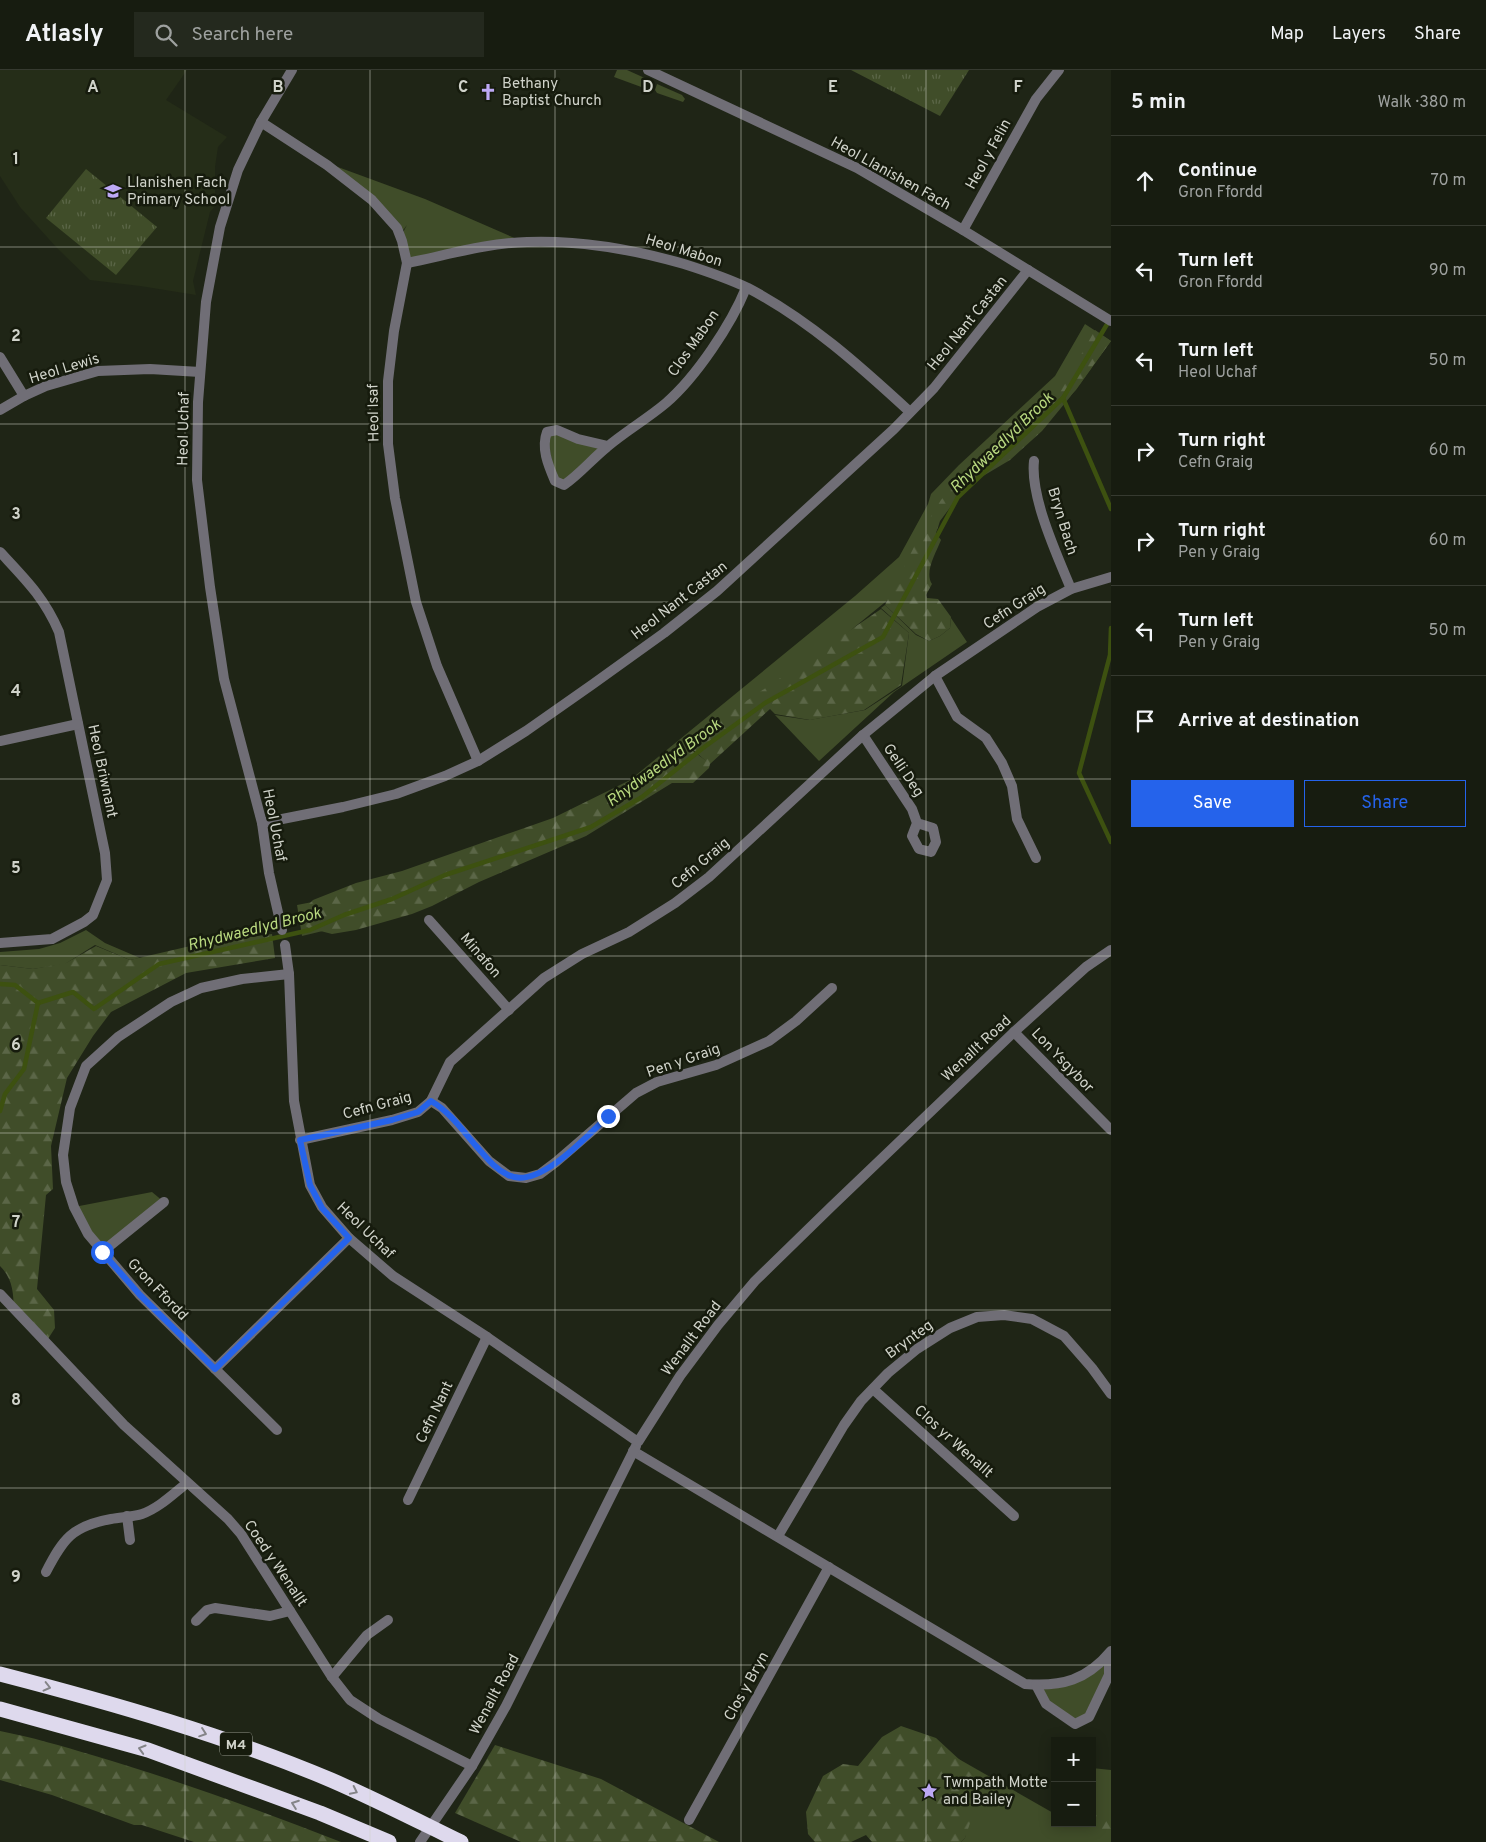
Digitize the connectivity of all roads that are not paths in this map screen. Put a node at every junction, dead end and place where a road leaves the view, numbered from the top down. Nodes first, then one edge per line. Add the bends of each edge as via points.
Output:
1 (292, 70) edge
2 (648, 70) edge
3 (1059, 70) edge
4 (261, 122) junction
5 (963, 230) junction
6 (408, 263) junction
7 (1028, 270) junction
8 (746, 288) junction
9 (1111, 321) edge
10 (0, 357) edge
11 (200, 372) junction
12 (24, 396) junction
13 (0, 410) edge
14 (910, 412) junction
15 (608, 446) junction
16 (1034, 461) dead end
17 (0, 552) edge
18 (1111, 577) edge
19 (1071, 589) junction
20 (935, 676) junction
21 (78, 724) junction
22 (863, 735) junction
23 (0, 741) edge
24 (478, 761) junction
25 (262, 823) junction
26 (917, 823) dead end
27 (1036, 858) dead end
28 (429, 920) dead end
29 (0, 943) edge
30 (1111, 950) edge
31 (289, 974) junction
32 (832, 988) dead end
33 (508, 1010) junction
34 (1014, 1032) junction
35 (431, 1101) junction
36 (1111, 1130) edge
37 (300, 1140) junction
38 (164, 1202) dead end
39 (349, 1238) junction
40 (102, 1252) junction
41 (0, 1294) edge
42 (486, 1338) junction
43 (215, 1369) junction
44 (873, 1389) junction
45 (1111, 1394) edge
46 (277, 1430) dead end
47 (635, 1447) junction
48 (187, 1484) junction
49 (408, 1500) dead end
50 (127, 1516) junction
51 (1014, 1516) dead end
52 (778, 1536) junction
53 (130, 1540) dead end
54 (829, 1567) junction
55 (46, 1572) dead end
56 (290, 1611) junction
57 (388, 1620) dead end
58 (196, 1621) dead end
59 (1110, 1652) edge
60 (0, 1674) edge
61 (332, 1677) junction
62 (1036, 1685) junction
63 (0, 1709) edge
64 (472, 1766) junction
65 (689, 1820) dead end
66 (389, 1842) edge
67 (420, 1842) edge
68 (461, 1842) edge

1 - 4 street, Heol Uchaf
2 - 5 street, Heol Llanishen Fach via 857,168
3 - 5 street, Heol y Felin via 1036,99
4 - 6 street, Heol Isaf via 372,200 397,228
4 - 11 street, Heol Uchaf via 238,170 220,227 206,302
5 - 7 street, Heol Llanishen Fach
6 - 8 street, Heol Mabon via 502,244 594,244 662,258 716,274
6 - 24 street, Heol Isaf via 388,381 388,444 395,498 416,602 437,666
7 - 9 street, Heol Llanishen Fach
7 - 14 street, Heol Nant Castan via 934,388
8 - 14 street, Heol Mabon via 825,338
8 - 15 street, Clos Mabon via 694,374 666,403
10 - 12 street
11 - 12 street, Heol Lewis via 150,369 98,371
11 - 25 street, Heol Uchaf via 197,480 210,586 224,679
12 - 13 street, Heol Lewis
14 - 24 street, Heol Nant Castan via 717,591 526,732
15 - 15 street, Clos Mabon via 564,484 555,481 547,464 544,440 547,432 557,430
16 - 19 street, Bryn Bach via 1041,508
17 - 21 street, Heol Briwnant via 39,595 59,632
18 - 19 street, Cefn Graig
19 - 20 street, Cefn Graig via 1038,607
20 - 22 street, Cefn Graig
20 - 27 street via 957,718 986,738 1002,763 1012,786 1017,819
21 - 23 street
21 - 29 street, Heol Briwnant via 105,853 107,880 93,915 84,922 52,939
22 - 26 street, Gelli Deg via 912,809
22 - 33 street, Cefn Graig via 709,877 629,932 582,954 544,978
24 - 25 street, Heol Nant Castan via 396,794
25 - 31 street, Heol Uchaf
28 - 33 street, Minafon
30 - 34 street, Wenallt Road via 1086,967
31 - 37 street, Heol Uchaf via 294,1101
31 - 40 street, Gron Ffordd via 201,988 171,1002 118,1038 86,1066 70,1108 63,1156 66,1182 74,1207
32 - 35 street, Pen y Graig via 769,1041 716,1065 657,1082 636,1094 556,1162 540,1174 526,1178 509,1176 489,1161 442,1108
33 - 35 street, Cefn Graig via 450,1062
34 - 36 street, Lon Ysgybor
34 - 47 street, Wenallt Road via 755,1282 680,1376
35 - 37 street, Cefn Graig via 418,1112 392,1120
37 - 39 street, Heol Uchaf via 310,1185 322,1208
38 - 40 street
39 - 42 street, Heol Uchaf via 393,1276
39 - 43 street
40 - 43 street, Gron Ffordd via 140,1295
41 - 48 street, Coed y Wenallt via 124,1425
42 - 47 street, Heol Uchaf
42 - 49 street, Cefn Nant
43 - 46 street, Gron Ffordd
44 - 45 street, Brynteg via 917,1349 950,1328 977,1317 1004,1315 1032,1319 1064,1336
44 - 51 street, Clos yr Wenallt
44 - 52 street, Brynteg via 844,1425
47 - 52 street
47 - 64 street, Wenallt Road via 506,1706
48 - 50 street via 156,1507
48 - 56 street, Coed y Wenallt via 241,1534
50 - 53 street
50 - 55 street via 83,1527 69,1536 58,1548
52 - 54 street
54 - 62 street via 1025,1684
54 - 65 street, Clos y Bryn
56 - 58 street via 270,1616 215,1608 207,1610
56 - 61 street, Coed y Wenallt
57 - 61 street via 367,1635
59 - 62 street via 1097,1666 1070,1682
59 - 62 street via 1109,1675 1089,1717 1078,1724 1046,1704
60 -> 68 highway, M4 via 153,1716 240,1745 332,1780
61 - 64 street, Coed y Wenallt via 350,1700 362,1709
66 -> 63 highway, M4 via 148,1750
64 - 67 street, Wenallt Road

